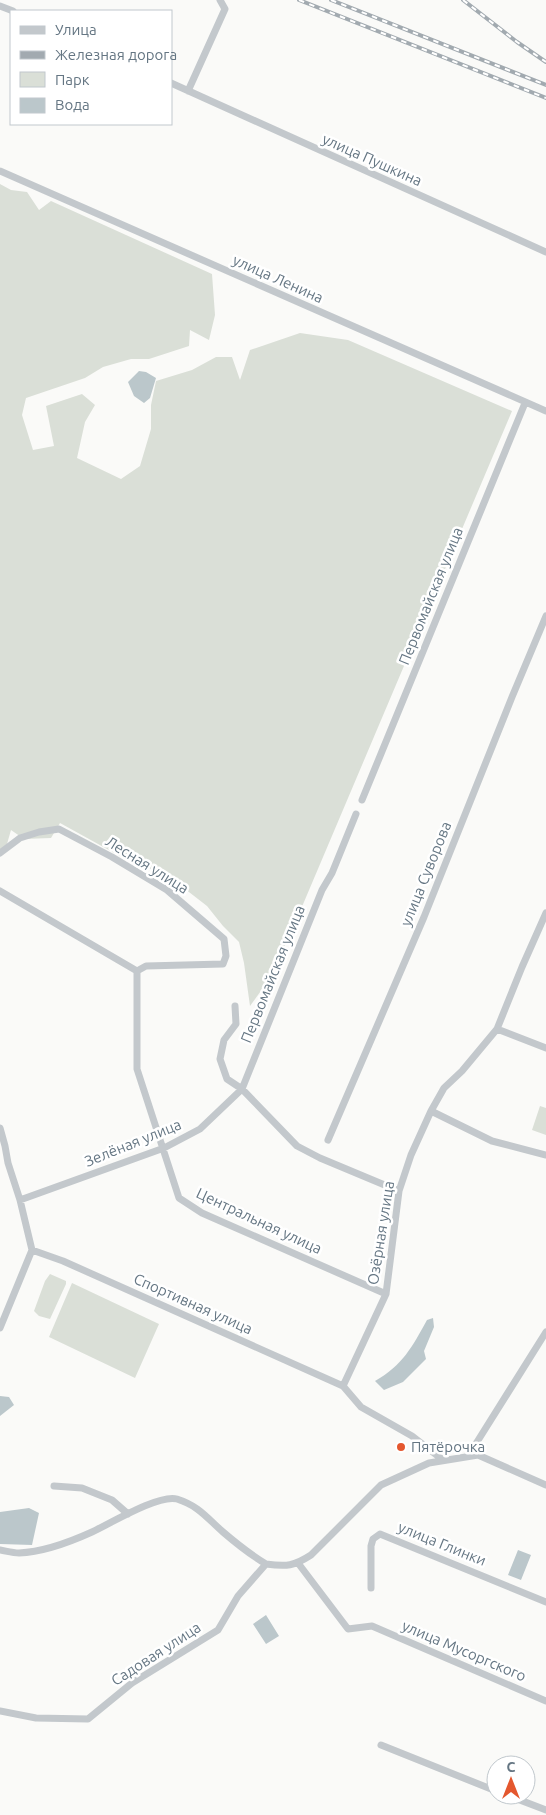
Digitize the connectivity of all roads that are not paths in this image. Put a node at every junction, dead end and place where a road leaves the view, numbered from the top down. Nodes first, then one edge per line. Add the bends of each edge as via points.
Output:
1 (220, 0) edge
2 (172, 83) edge
3 (188, 91) junction
4 (0, 171) edge
5 (546, 252) edge
6 (525, 402) junction
7 (546, 411) edge
8 (546, 616) edge
9 (362, 800) dead end
10 (356, 814) dead end
11 (0, 853) edge
12 (0, 891) edge
13 (546, 913) edge
14 (137, 971) junction
15 (236, 1006) dead end
16 (498, 1029) junction
17 (546, 1048) edge
18 (242, 1089) junction
19 (431, 1111) junction
20 (0, 1128) edge
21 (328, 1140) dead end
22 (164, 1148) junction
23 (546, 1156) edge
24 (399, 1191) junction
25 (20, 1200) junction
26 (32, 1250) junction
27 (386, 1294) junction
28 (1, 1324) edge
29 (546, 1332) edge
30 (343, 1386) junction
31 (471, 1456) junction
32 (443, 1460) junction
33 (546, 1485) edge
34 (54, 1486) dead end
35 (128, 1514) junction
36 (0, 1550) edge
37 (298, 1563) junction
38 (266, 1564) junction
39 (371, 1588) dead end
40 (546, 1602) edge
41 (546, 1701) edge
42 (0, 1711) edge
43 (381, 1745) dead end
44 (486, 1786) edge
45 (533, 1805) edge
46 (546, 1810) edge

1 - 3 street via 225,9
2 - 3 street, улица Пушкина
3 - 5 street, улица Пушкина
4 - 6 street, улица Ленина
6 - 7 street, улица Ленина
6 - 9 street, Первомайская улица
8 - 21 street, улица Суворова via 424,917
10 - 18 street, Первомайская улица
11 - 14 street, Лесная улица via 20,838 59,829 167,890 224,939 226,956 223,964 146,966
12 - 14 street
13 - 16 street, Озёрная улица
14 - 22 street, Центральная улица via 137,1069
15 - 18 street via 236,1024 224,1040 220,1059 228,1079
16 - 17 street
16 - 19 street, Озёрная улица via 444,1088
18 - 22 street, Зелёная улица via 200,1130
18 - 24 street via 297,1146
19 - 23 street via 492,1141
19 - 24 street, Озёрная улица
20 - 25 street
22 - 25 street, Зелёная улица
22 - 27 street, Центральная улица via 179,1198 202,1213
24 - 27 street, Озёрная улица
25 - 26 street
26 - 28 street
26 - 30 street, Спортивная улица
27 - 30 street, Озёрная улица
29 - 31 street
30 - 32 street, Спортивная улица via 361,1408 412,1436
31 - 32 street
31 - 33 street via 478,1454
32 - 37 street via 429,1463 382,1486 311,1555
34 - 35 street via 82,1488 112,1500
35 - 36 street via 91,1533 51,1547 18,1553
35 - 38 street via 164,1499 176,1499 201,1510 222,1532
37 - 38 street via 284,1567
37 - 41 street, улица Мусоргского via 348,1629 372,1626
38 - 42 street, Садовая улица via 238,1596 218,1630 132,1683 88,1719 36,1718
39 - 40 street, улица Глинки via 371,1546 380,1534
43 - 44 street
45 - 46 street

